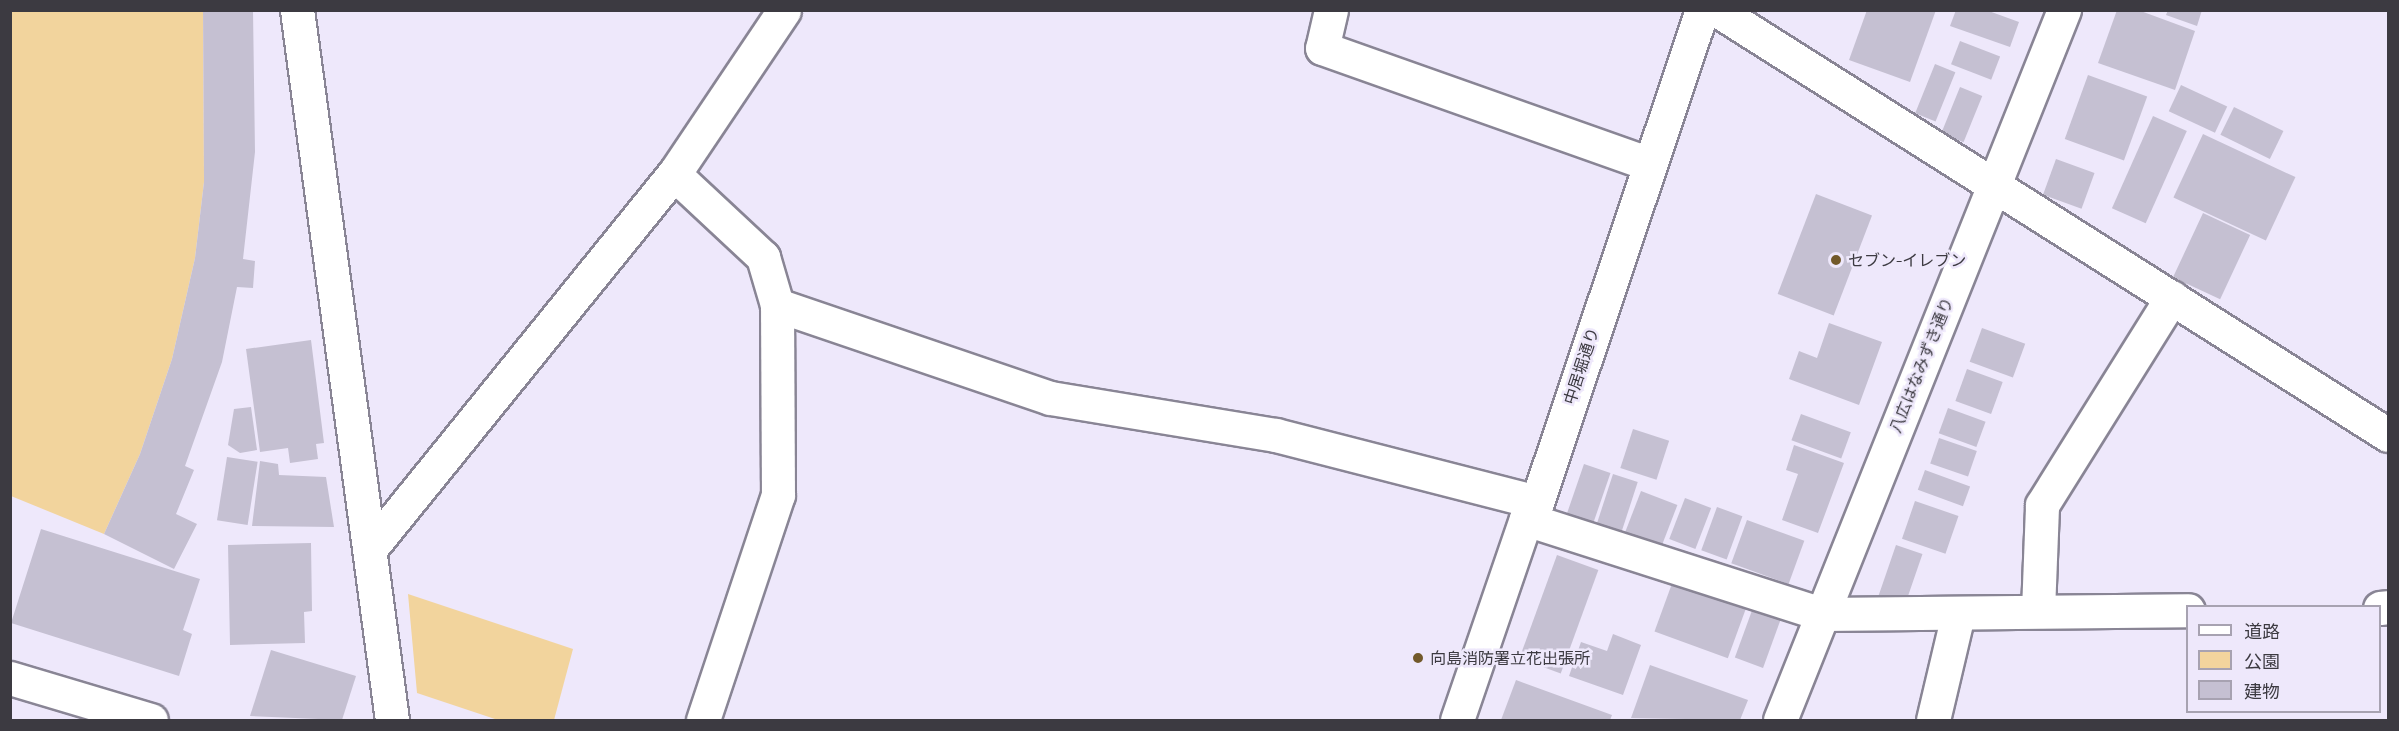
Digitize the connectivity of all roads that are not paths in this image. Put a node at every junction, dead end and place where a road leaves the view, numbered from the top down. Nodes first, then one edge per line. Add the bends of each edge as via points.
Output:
1 (297, 10) edge
2 (1330, 10) edge
3 (1702, 10) edge
4 (1717, 10) edge
5 (2064, 10) edge
6 (784, 11) edge
7 (1647, 163) junction
8 (674, 174) junction
9 (1993, 185) junction
10 (2172, 297) junction
11 (777, 305) junction
12 (2388, 435) edge
13 (1531, 511) junction
14 (370, 549) junction
15 (2186, 610) edge
16 (2038, 611) junction
17 (1822, 614) junction
18 (1959, 614) junction
19 (10, 678) edge
20 (151, 720) edge
21 (392, 720) edge
22 (703, 720) edge
23 (1457, 720) edge
24 (1780, 720) edge
25 (1933, 720) edge

1 - 14 street
2 - 7 street via 1322,48
3 - 7 street, 中居堀通り
4 - 9 street
5 - 9 street, 八広はなみずき通り
6 - 8 street
7 - 13 street, 中居堀通り
8 - 11 street via 763,257
8 - 14 street
9 - 10 street
9 - 17 street, 八広はなみずき通り
10 - 12 street
10 - 16 street via 2042,505
11 - 13 street via 1050,398 1276,435
11 - 22 street via 778,495
13 - 17 street
13 - 23 street, 中居堀通り
14 - 21 street
15 - 16 street
16 - 18 street
17 - 18 street
17 - 24 street, 八広はなみずき通り
18 - 25 street
19 - 20 street

